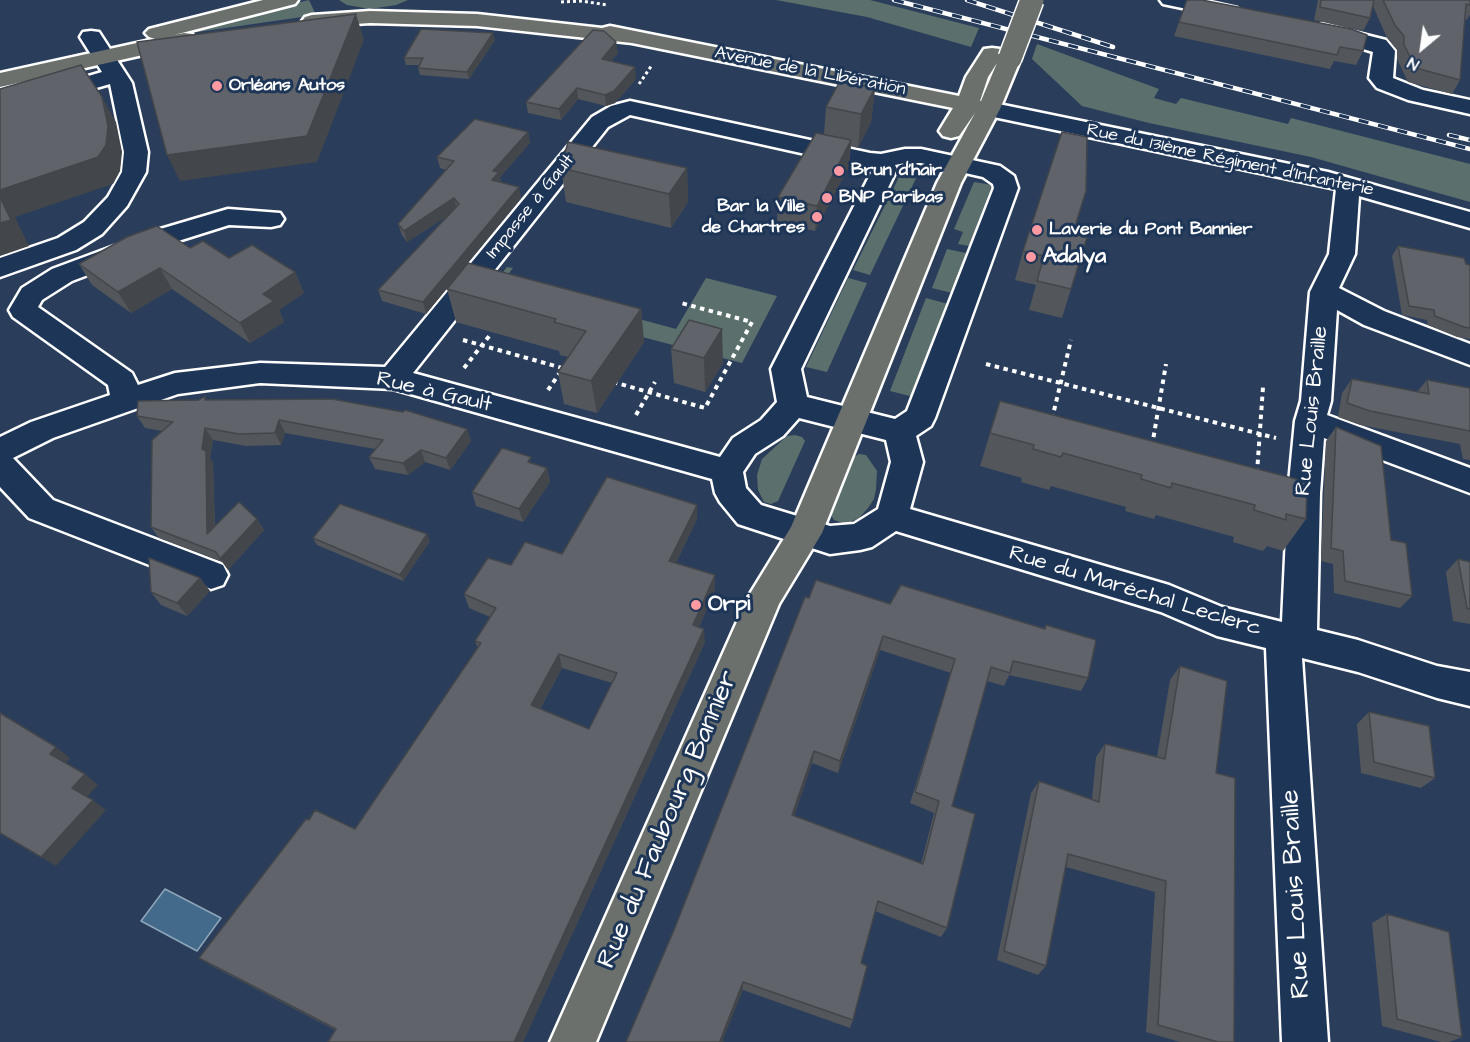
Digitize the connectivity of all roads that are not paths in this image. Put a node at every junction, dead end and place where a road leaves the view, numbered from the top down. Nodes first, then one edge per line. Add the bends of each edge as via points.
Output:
1 (288, 0) edge
2 (322, 0) edge
3 (423, 0) edge
4 (447, 0) edge
5 (1017, 0) edge
6 (1032, 0) edge
7 (1170, 0) edge
8 (1250, 16) edge
9 (370, 17) junction
10 (290, 23) edge
11 (268, 26) edge
12 (1306, 27) edge
13 (630, 37) junction
14 (102, 54) junction
15 (1001, 56) junction
16 (0, 71) edge
17 (0, 80) edge
18 (978, 107) junction
19 (1470, 108) edge
20 (0, 109) edge
21 (881, 161) junction
22 (949, 161) junction
23 (1349, 184) junction
24 (272, 219) dead end
25 (1470, 220) edge
26 (0, 268) edge
27 (1324, 292) junction
28 (1470, 356) edge
29 (393, 378) junction
30 (126, 399) junction
31 (793, 405) junction
32 (842, 416) junction
33 (899, 432) junction
34 (1309, 433) junction
35 (0, 451) edge
36 (0, 465) edge
37 (728, 471) junction
38 (1470, 481) edge
39 (892, 517) junction
40 (795, 530) junction
41 (211, 575) dead end
42 (1291, 640) junction
43 (1470, 689) edge
44 (573, 1042) edge
45 (1305, 1042) edge

1 - 14 main road
2 - 9 main road via 336,13
3 - 9 main road via 405,10
4 - 13 main road, Avenue de la Libération via 464,8 547,18
5 - 15 main road, Rue du Faubourg Bannier
6 - 15 main road, Rue du Faubourg Bannier, bridge
7 - 8 street
9 - 10 main road, Avenue de la Libération
9 - 13 main road, Avenue de la Libération via 477,20
11 - 14 main road
12 - 19 street via 1378,45 1384,51 1380,78 1385,83
13 - 18 main road, Avenue de la Libération
14 - 16 main road
14 - 17 main road
14 - 20 street
14 - 26 street via 121,83 136,152 134,172 119,199 93,228 67,244
15 - 18 main road, Rue du Faubourg Bannier
18 - 22 main road, Rue du Faubourg Bannier via 951,131
18 - 23 street, Rue du 131ème Régiment d'Infanterie
21 - 22 street via 904,156
21 - 29 street, Impasse à Gault via 630,108 619,111 600,122
21 - 31 street via 885,170 786,369
22 - 32 main road, Rue du Faubourg Bannier
22 - 33 street via 991,171 1005,181 1006,188 920,418
23 - 25 street, Rue du 131ème Régiment d'Infanterie
23 - 27 street, Rue Louis Braille via 1342,254
24 - 30 street via 228,217 166,236 62,275 32,294 23,310 122,380
27 - 28 street via 1374,318
27 - 34 street, Rue Louis Braille via 1316,401
29 - 30 street, Rue à Gault via 260,373 176,384
29 - 37 street, Rue à Gault
30 - 35 street, Rue à Gault via 42,430
31 - 32 street
31 - 37 street via 772,428 744,446
32 - 33 street
32 - 40 main road, Rue du Faubourg Bannier
33 - 39 street via 907,462
34 - 38 street
34 - 42 street, Rue Louis Braille
36 - 41 street via 41,508
37 - 40 street via 731,493 750,515
39 - 40 street via 860,537 830,540
39 - 42 street, Rue du Maréchal Leclerc via 1169,600 1217,621
40 - 44 main road, Rue du Faubourg Bannier
42 - 43 street, Rue du Maréchal Leclerc
42 - 45 street, Rue Louis Braille

